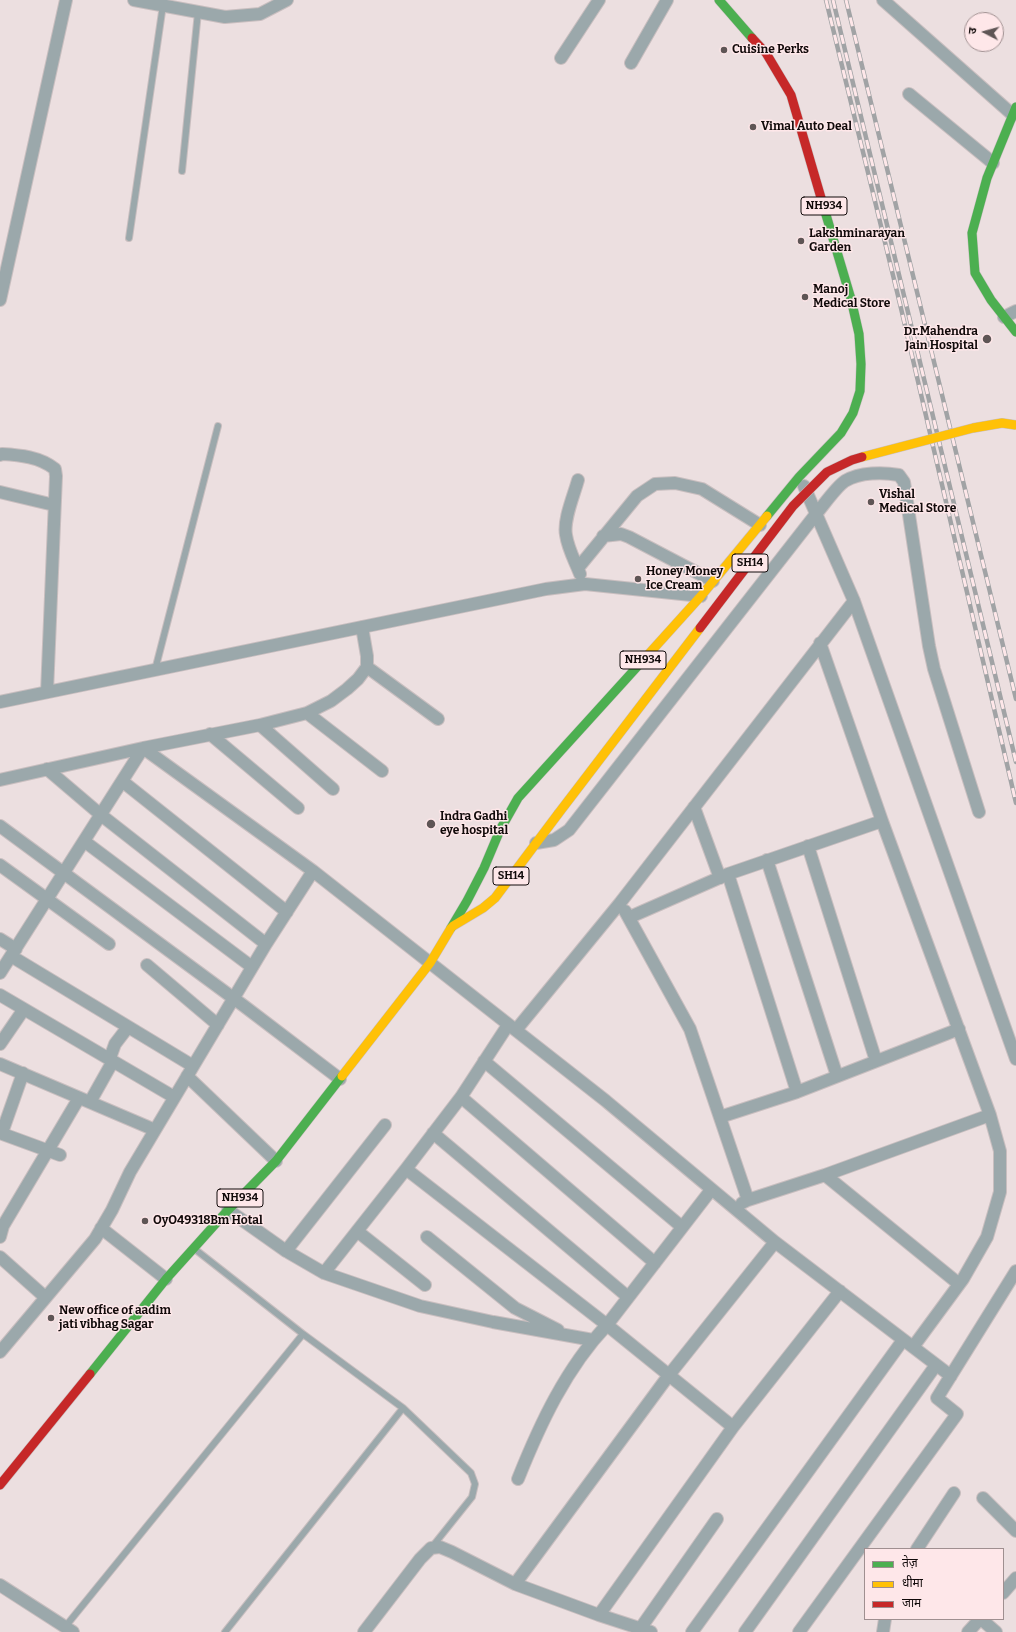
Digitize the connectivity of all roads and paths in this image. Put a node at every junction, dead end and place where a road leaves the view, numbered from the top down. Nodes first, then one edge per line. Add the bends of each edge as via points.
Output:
1 (66, 0) edge
2 (134, 0) edge
3 (287, 0) edge
4 (599, 0) edge
5 (667, 0) edge
6 (719, 0) edge
7 (883, 0) edge
8 (163, 5) junction
9 (198, 12) junction
10 (561, 58) dead end
11 (631, 64) dead end
12 (909, 94) dead end
13 (1014, 111) edge
14 (993, 163) junction
15 (182, 171) dead end
16 (129, 238) dead end
17 (0, 300) edge
18 (1016, 311) edge
19 (1004, 317) junction
20 (1016, 332) edge
21 (1016, 425) edge
22 (218, 426) dead end
23 (0, 455) edge
24 (799, 477) junction
25 (578, 480) dead end
26 (0, 492) edge
27 (54, 505) junction
28 (816, 514) junction
29 (760, 525) junction
30 (603, 536) junction
31 (578, 568) junction
32 (713, 581) junction
33 (585, 584) junction
34 (701, 596) junction
35 (854, 601) junction
36 (362, 627) junction
37 (820, 643) junction
38 (367, 666) junction
39 (155, 670) junction
40 (47, 692) junction
41 (0, 702) edge
42 (307, 712) junction
43 (438, 719) dead end
44 (260, 724) junction
45 (210, 734) junction
46 (143, 748) junction
47 (47, 769) junction
48 (382, 771) dead end
49 (0, 780) edge
50 (122, 781) junction
51 (333, 789) dead end
52 (694, 807) junction
53 (298, 808) dead end
54 (978, 812) dead end
55 (101, 815) junction
56 (882, 821) junction
57 (0, 826) edge
58 (84, 841) junction
59 (536, 843) junction
60 (808, 846) junction
61 (766, 860) junction
62 (0, 866) edge
63 (313, 871) junction
64 (63, 874) junction
65 (724, 876) junction
66 (47, 898) junction
67 (620, 903) junction
68 (287, 912) junction
69 (630, 917) junction
70 (453, 926) junction
71 (0, 939) edge
72 (109, 944) dead end
73 (266, 944) junction
74 (13, 952) junction
75 (430, 963) junction
76 (147, 965) dead end
77 (252, 967) junction
78 (0, 973) edge
79 (0, 995) edge
80 (234, 998) junction
81 (24, 1009) junction
82 (218, 1025) junction
83 (128, 1026) junction
84 (512, 1028) junction
85 (959, 1029) junction
86 (0, 1044) edge
87 (1016, 1059) edge
88 (113, 1061) junction
89 (484, 1061) junction
90 (876, 1061) junction
91 (0, 1064) edge
92 (190, 1071) junction
93 (23, 1073) junction
94 (837, 1076) junction
95 (340, 1079) junction
96 (797, 1092) junction
97 (174, 1097) junction
98 (460, 1097) junction
99 (85, 1100) junction
100 (990, 1115) junction
101 (720, 1117) junction
102 (385, 1125) dead end
103 (155, 1130) junction
104 (0, 1132) edge
105 (434, 1132) junction
106 (48, 1151) junction
107 (60, 1155) dead end
108 (276, 1161) junction
109 (406, 1169) junction
110 (825, 1175) junction
111 (711, 1190) junction
112 (748, 1200) junction
113 (734, 1208) junction
114 (228, 1210) junction
115 (682, 1227) junction
116 (101, 1228) junction
117 (357, 1231) junction
118 (427, 1237) dead end
119 (0, 1238) edge
120 (775, 1242) junction
121 (194, 1247) junction
122 (286, 1251) junction
123 (0, 1257) edge
124 (655, 1263) junction
125 (1016, 1271) edge
126 (324, 1273) junction
127 (166, 1279) junction
128 (959, 1284) junction
129 (425, 1285) dead end
130 (840, 1292) junction
131 (46, 1297) junction
132 (628, 1297) junction
133 (607, 1325) junction
134 (303, 1334) junction
135 (568, 1336) junction
136 (593, 1340) junction
137 (904, 1340) junction
138 (913, 1347) junction
139 (0, 1352) edge
140 (936, 1365) junction
141 (669, 1375) junction
142 (951, 1376) junction
143 (403, 1408) junction
144 (734, 1427) junction
145 (518, 1479) dead end
146 (0, 1485) edge
147 (954, 1493) dead end
148 (984, 1498) dead end
149 (717, 1519) dead end
150 (1016, 1531) edge
151 (431, 1548) junction
152 (917, 1548) edge
153 (1016, 1578) edge
154 (514, 1584) junction
155 (0, 1585) edge
156 (1004, 1592) edge
157 (599, 1615) junction
158 (885, 1620) edge
159 (979, 1620) edge
160 (981, 1620) edge
161 (69, 1629) edge
162 (646, 1630) edge
163 (225, 1632) edge
164 (364, 1632) edge
165 (692, 1632) edge
166 (745, 1632) edge
167 (799, 1632) edge
168 (883, 1632) edge
169 (968, 1632) edge
170 (996, 1632) edge

1 - 17 street
2 - 8 street
3 - 9 street via 260,14 225,17
4 - 10 street
5 - 11 street
6 - 24 main road, NH934 via 766,53 791,95 859,334 862,364 860,391 853,413 841,433
7 - 13 street
8 - 9 street
8 - 16 lane
9 - 15 lane
12 - 14 street
13 - 14 main road
14 - 19 main road via 972,233 975,273
18 - 19 street
19 - 20 main road
21 - 59 main road, SH14, bridge via 1002,423 974,428 852,460 827,472 793,506
22 - 39 lane
23 - 27 street via 23,455 49,464 55,469
24 - 28 street
24 - 29 main road, NH934
25 - 31 street via 565,534
26 - 27 street
27 - 40 street
28 - 35 street
28 - 54 street via 844,482 857,476 888,473 899,475 904,482 934,670
28 - 59 street via 569,830 554,840
29 - 30 street via 702,489 675,483 656,484 638,496
29 - 32 main road, NH934
30 - 31 street
30 - 32 street via 621,534 629,537
31 - 33 street
32 - 34 main road, NH934
33 - 34 street
33 - 36 street via 546,589
34 - 70 main road, NH934 via 518,798
35 - 37 street
35 - 87 street
36 - 38 street via 368,656
36 - 39 street
37 - 52 street
37 - 56 street
38 - 42 street via 347,689 331,701
38 - 43 street
39 - 40 street
40 - 41 street
42 - 44 street
42 - 48 street
44 - 45 street
44 - 51 street
45 - 46 street
45 - 53 street
46 - 47 street
46 - 50 street
46 - 63 street
47 - 49 street
47 - 55 street
50 - 55 street
50 - 68 street
52 - 65 street
52 - 67 street
55 - 58 street
55 - 73 street
56 - 60 street
56 - 85 street
57 - 64 street
58 - 64 street
58 - 77 street
59 - 70 main road, SH14 via 495,898
60 - 61 street
60 - 90 street
61 - 65 street
61 - 94 street
62 - 66 street
63 - 68 street
63 - 75 street
64 - 66 street
64 - 80 street
65 - 69 street
65 - 96 street
66 - 72 street
66 - 74 street
67 - 69 street
67 - 84 street
68 - 73 street
69 - 101 street via 690,1028
70 - 75 main road, NH934
71 - 74 street
73 - 77 street
74 - 78 street
74 - 83 street
75 - 84 street
75 - 95 main road, NH934
76 - 82 street
77 - 80 street
79 - 81 street
80 - 82 street
80 - 95 street
81 - 86 street
81 - 88 street
82 - 92 street
83 - 88 street via 115,1044 110,1058
83 - 92 street
84 - 89 street
84 - 111 street via 606,1101
85 - 90 street
85 - 100 street
88 - 97 street
88 - 99 street
89 - 98 street
89 - 115 street
90 - 94 street
91 - 93 street
92 - 97 street
92 - 108 street
93 - 99 street
93 - 104 street
94 - 96 street
95 - 108 main road, NH934
96 - 101 street
97 - 103 street
98 - 105 street
98 - 124 street
99 - 103 street
99 - 106 street
100 - 110 street
100 - 128 street via 1000,1151 1000,1192 987,1237
101 - 112 street
102 - 122 street
103 - 116 street
104 - 106 street
105 - 109 street
105 - 132 street
106 - 107 street
106 - 119 street via 3,1226
108 - 114 main road, NH934
109 - 117 street
109 - 133 street
110 - 112 street
110 - 128 street
111 - 113 street
111 - 115 street
112 - 113 street
113 - 120 street
114 - 121 main road, NH934
114 - 122 street
115 - 124 street
116 - 127 street
116 - 131 street via 95,1239
117 - 126 street
117 - 129 street
118 - 135 street via 515,1308
120 - 130 street
120 - 141 street
121 - 127 main road, NH934
121 - 134 lane
122 - 126 street
123 - 131 street
124 - 132 street
125 - 142 street
126 - 135 street via 420,1306
127 - 146 main road, NH934
128 - 138 street
130 - 137 street
130 - 144 street
131 - 139 street
132 - 133 street
133 - 136 street
133 - 141 street
134 - 143 lane
134 - 161 lane
135 - 136 street
136 - 145 street via 555,1397
137 - 138 street
137 - 165 street
138 - 140 street
140 - 142 street
140 - 166 street
141 - 144 street
141 - 154 street
142 - 167 street via 937,1398 957,1414
143 - 151 lane via 471,1473 475,1484 472,1497
143 - 163 lane
144 - 157 street
147 - 152 street
148 - 150 street
149 - 162 street
151 - 154 street via 440,1547 452,1552
151 - 164 street
153 - 156 street
154 - 157 street
155 - 161 street
157 - 162 street
158 - 168 street
159 - 169 street
160 - 170 street

